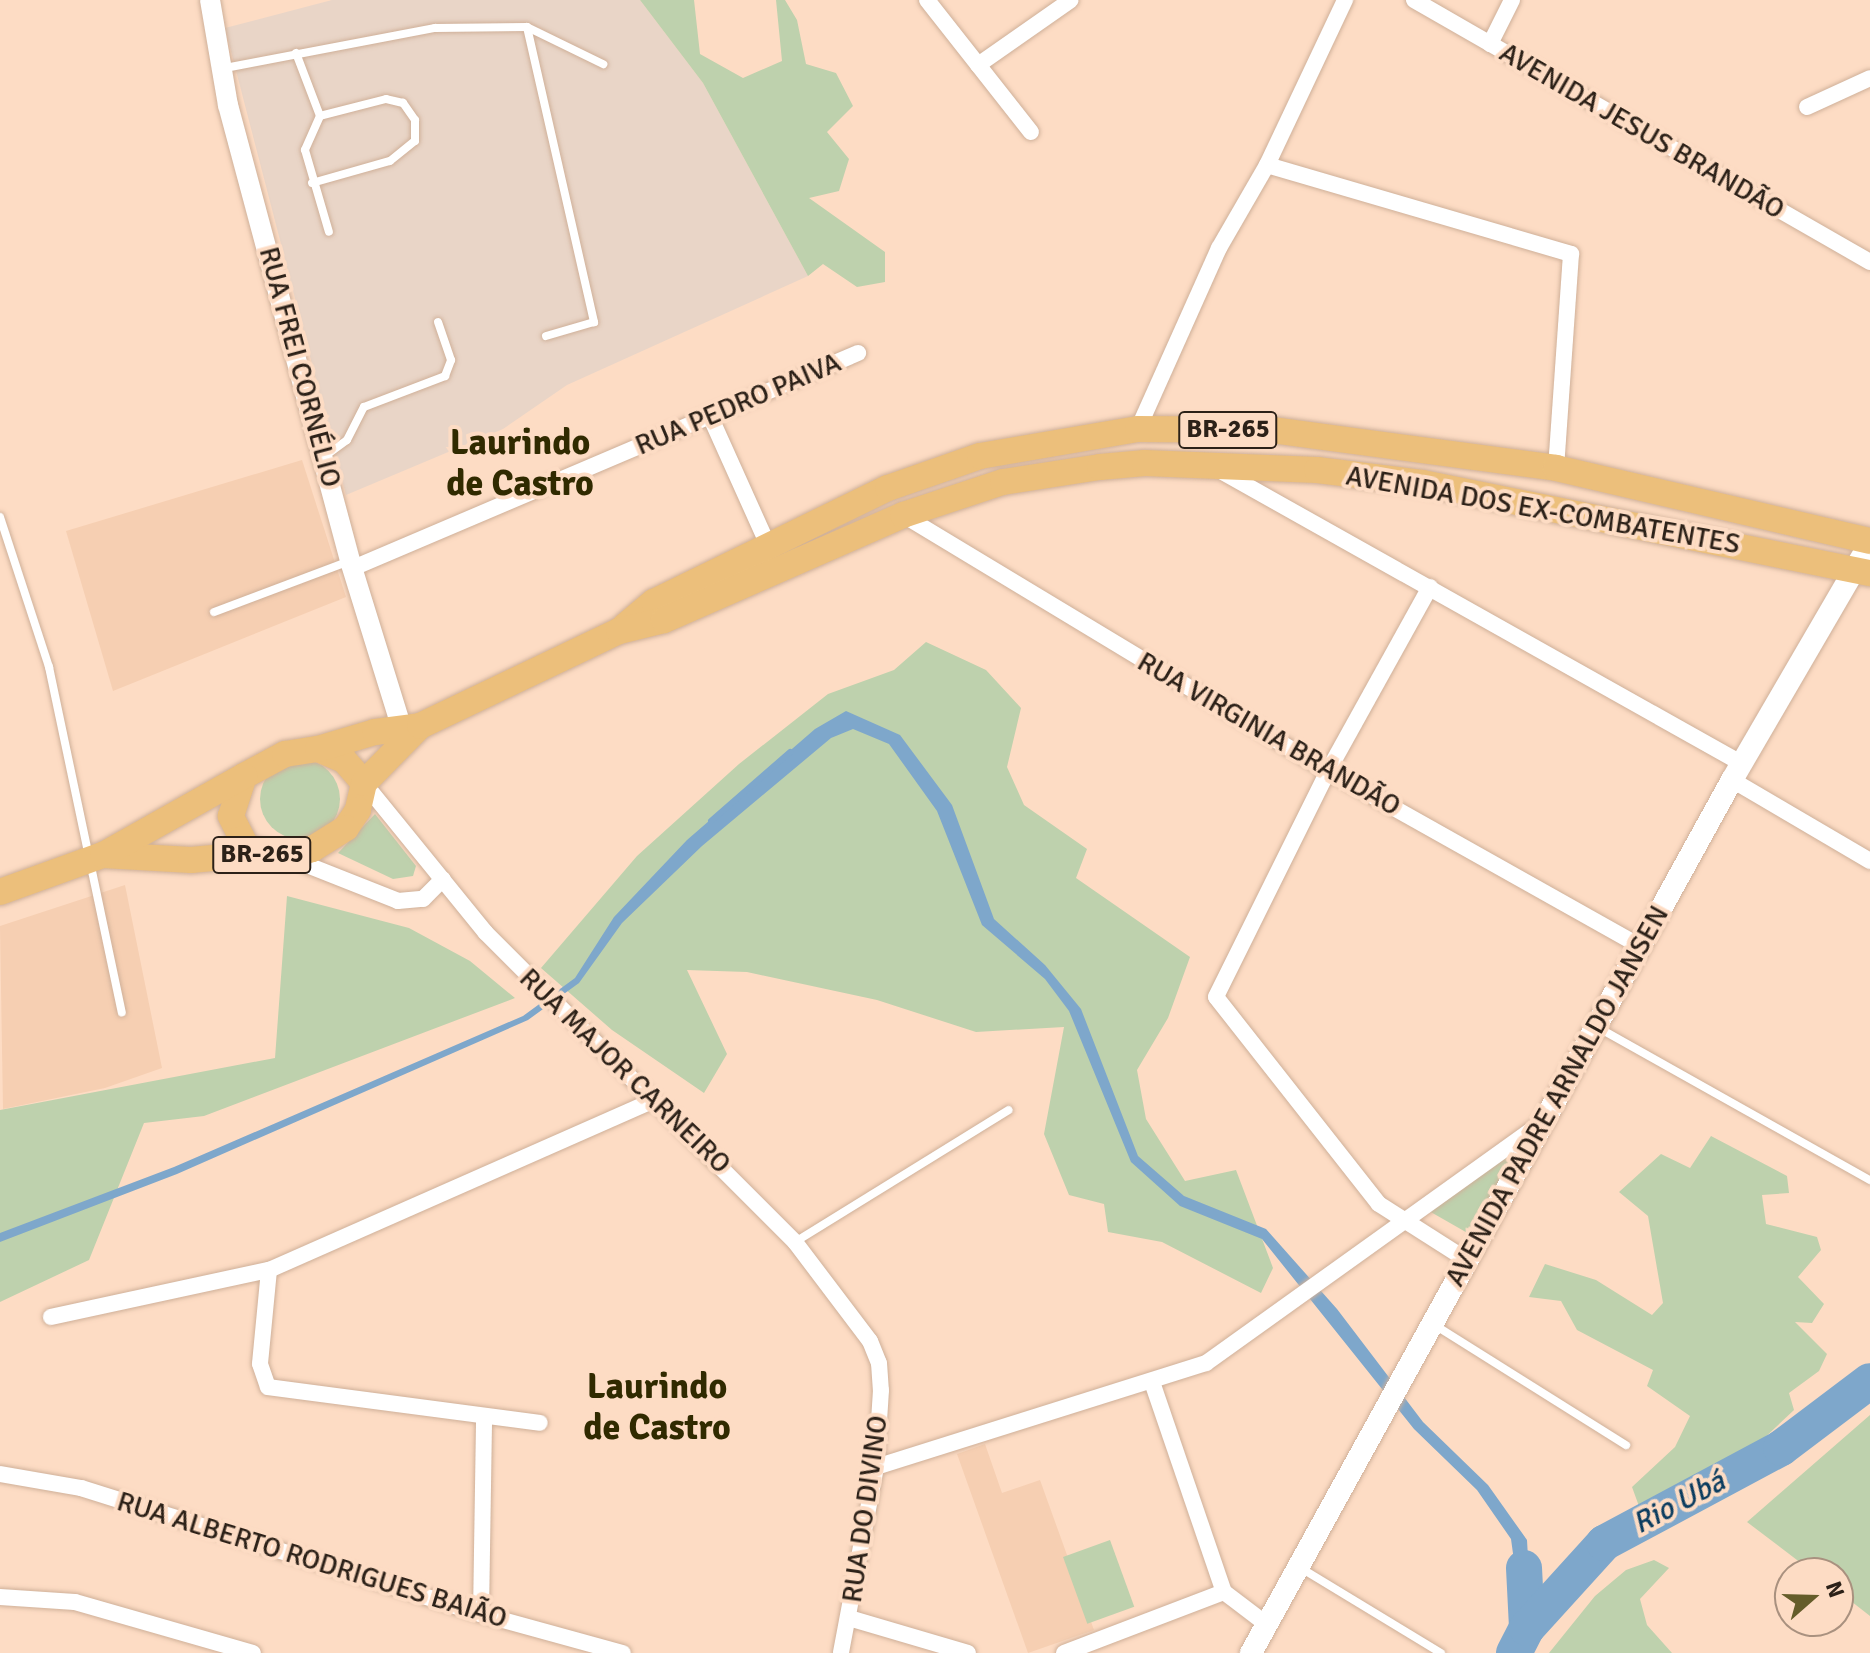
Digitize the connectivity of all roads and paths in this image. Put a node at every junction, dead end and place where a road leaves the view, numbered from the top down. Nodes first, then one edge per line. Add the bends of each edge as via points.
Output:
1 (927, 0) edge
2 (1071, 0) edge
3 (1345, 0) edge
4 (1414, 0) edge
5 (1512, 0) edge
6 (210, 2) edge
7 (527, 27) junction
8 (1490, 44) junction
9 (296, 53) junction
10 (603, 64) dead end
11 (978, 65) junction
12 (220, 69) junction
13 (1870, 78) edge
14 (1807, 107) dead end
15 (320, 116) junction
16 (1031, 132) dead end
17 (1267, 165) junction
18 (312, 183) junction
19 (329, 232) dead end
20 (1870, 262) edge
21 (438, 322) dead end
22 (546, 336) dead end
23 (858, 353) dead end
24 (710, 416) junction
25 (1138, 429) junction
26 (325, 456) junction
27 (1209, 465) junction
28 (1556, 468) junction
29 (903, 515) junction
30 (0, 517) edge
31 (1870, 542) edge
32 (767, 543) junction
33 (352, 564) junction
34 (1862, 571) edge
35 (1430, 587) junction
36 (214, 612) dead end
37 (619, 631) junction
38 (399, 726) junction
39 (318, 749) junction
40 (1328, 771) junction
41 (1736, 771) junction
42 (244, 776) junction
43 (364, 783) junction
44 (256, 854) junction
45 (97, 857) junction
46 (285, 857) junction
47 (1870, 861) edge
48 (443, 879) junction
49 (0, 892) edge
50 (1640, 946) junction
51 (122, 1012) dead end
52 (1597, 1026) junction
53 (653, 1101) junction
54 (1009, 1110) dead end
55 (1545, 1119) junction
56 (1870, 1180) edge
57 (1404, 1224) junction
58 (795, 1242) junction
59 (1467, 1260) junction
60 (269, 1270) junction
61 (51, 1317) dead end
62 (1432, 1324) junction
63 (879, 1363) joint
64 (1152, 1382) junction
65 (484, 1416) junction
66 (540, 1423) dead end
67 (1626, 1445) dead end
68 (876, 1467) junction
69 (0, 1474) edge
70 (1298, 1566) junction
71 (1224, 1592) junction
72 (0, 1597) edge
73 (481, 1614) junction
74 (849, 1618) junction
75 (1266, 1624) junction
76 (580, 1647) edge
77 (253, 1653) edge
78 (623, 1653) edge
79 (841, 1653) edge
80 (968, 1653) edge
81 (1064, 1653) edge
82 (1251, 1653) edge
83 (1441, 1653) edge

1 - 11 street
2 - 11 street
3 - 17 street
4 - 8 street, AVENIDA JESUS BRANDÃO
5 - 8 street
6 - 12 street, RUA FREI CORNÉLIO
7 - 9 lane via 435,28
7 - 10 lane
7 - 22 lane via 594,322
8 - 20 street, AVENIDA JESUS BRANDÃO
9 - 12 lane
9 - 15 lane
11 - 16 street
12 - 26 street, RUA FREI CORNÉLIO
13 - 14 street
15 - 18 lane via 305,150
15 - 18 lane via 386,99 403,103 415,120 415,141 390,161
17 - 25 street via 1219,248
17 - 28 street via 1571,254
18 - 19 lane
21 - 26 lane via 451,360 445,376 364,407 347,440
23 - 24 street, RUA PEDRO PAIVA
24 - 32 street
24 - 33 street, RUA PEDRO PAIVA
25 - 28 main road, AVENIDA DOS EX-COMBATENTES / BR-265 via 1272,430
25 - 32 main road, AVENIDA DOS EX-COMBATENTES / BR-265 via 980,456 888,488
26 - 33 street, RUA FREI CORNÉLIO
27 - 29 main road, AVENIDA DOS EX-COMBATENTES / BR-265 via 1145,463 1015,480
27 - 34 main road, AVENIDA DOS EX-COMBATENTES / BR-265 via 1317,470 1423,483
27 - 35 street
28 - 31 main road, AVENIDA DOS EX-COMBATENTES / BR-265
29 - 37 main road, AVENIDA DOS EX-COMBATENTES / BR-265 via 664,620
29 - 40 street, RUA VIRGINIA BRANDÃO
30 - 45 lane via 49,667
31 - 34 main road, AVENIDA PADRE ARNALDO JANSEN
32 - 37 main road, AVENIDA DOS EX-COMBATENTES / BR-265 via 654,602
33 - 36 lane
33 - 38 street, RUA FREI CORNÉLIO
34 - 41 main road, AVENIDA PADRE ARNALDO JANSEN
35 - 40 street
35 - 41 street
37 - 38 main road, AVENIDA DOS EX-COMBATENTES / BR-265
38 - 39 main road, AVENIDA DOS EX-COMBATENTES / BR-265
38 - 43 main road, AVENIDA DOS EX-COMBATENTES / BR-265
39 - 42 main road, BR-265 via 285,754
39 - 43 main road via 344,760
40 - 50 street, RUA VIRGINIA BRANDÃO
40 - 57 street via 1216,997 1379,1204
41 - 47 street
41 - 50 main road, AVENIDA PADRE ARNALDO JANSEN
42 - 44 main road, BR-265 via 231,816 239,839
42 - 45 main road, BR-265
43 - 46 main road, BR-265 via 358,810 346,828 312,849
43 - 48 street, RUA MAJOR CARNEIRO
44 - 45 main road, BR-265 via 191,860
44 - 46 main road, BR-265
45 - 49 main road, BR-265
45 - 51 lane
46 - 48 street via 383,896 423,899
48 - 53 street, RUA MAJOR CARNEIRO via 535,984
50 - 52 main road, AVENIDA PADRE ARNALDO JANSEN
52 - 55 main road, AVENIDA PADRE ARNALDO JANSEN
52 - 56 lane
53 - 58 street, RUA MAJOR CARNEIRO
53 - 60 street
54 - 58 lane
55 - 57 street
55 - 59 main road, AVENIDA PADRE ARNALDO JANSEN
57 - 59 street
57 - 64 street via 1206,1363
58 - 63 street, RUA MAJOR CARNEIRO via 858,1321
59 - 62 main road, AVENIDA PADRE ARNALDO JANSEN
60 - 61 street
60 - 65 street via 260,1364 268,1387
62 - 67 lane
62 - 70 main road, AVENIDA PADRE ARNALDO JANSEN
63 - 68 street, RUA DO DIVINO
64 - 68 street
64 - 71 street
65 - 66 street
65 - 73 street
68 - 74 street, RUA DO DIVINO
69 - 73 street, RUA ALBERTO RODRIGUES BAIÃO via 81,1488
70 - 75 main road, AVENIDA PADRE ARNALDO JANSEN
70 - 83 lane
71 - 75 street
71 - 81 street
72 - 77 street via 75,1602
73 - 76 street, RUA ALBERTO RODRIGUES BAIÃO
74 - 79 street, RUA DO DIVINO
74 - 80 street
75 - 82 main road, AVENIDA PADRE ARNALDO JANSEN
76 - 78 street, RUA ALBERTO RODRIGUES BAIÃO

